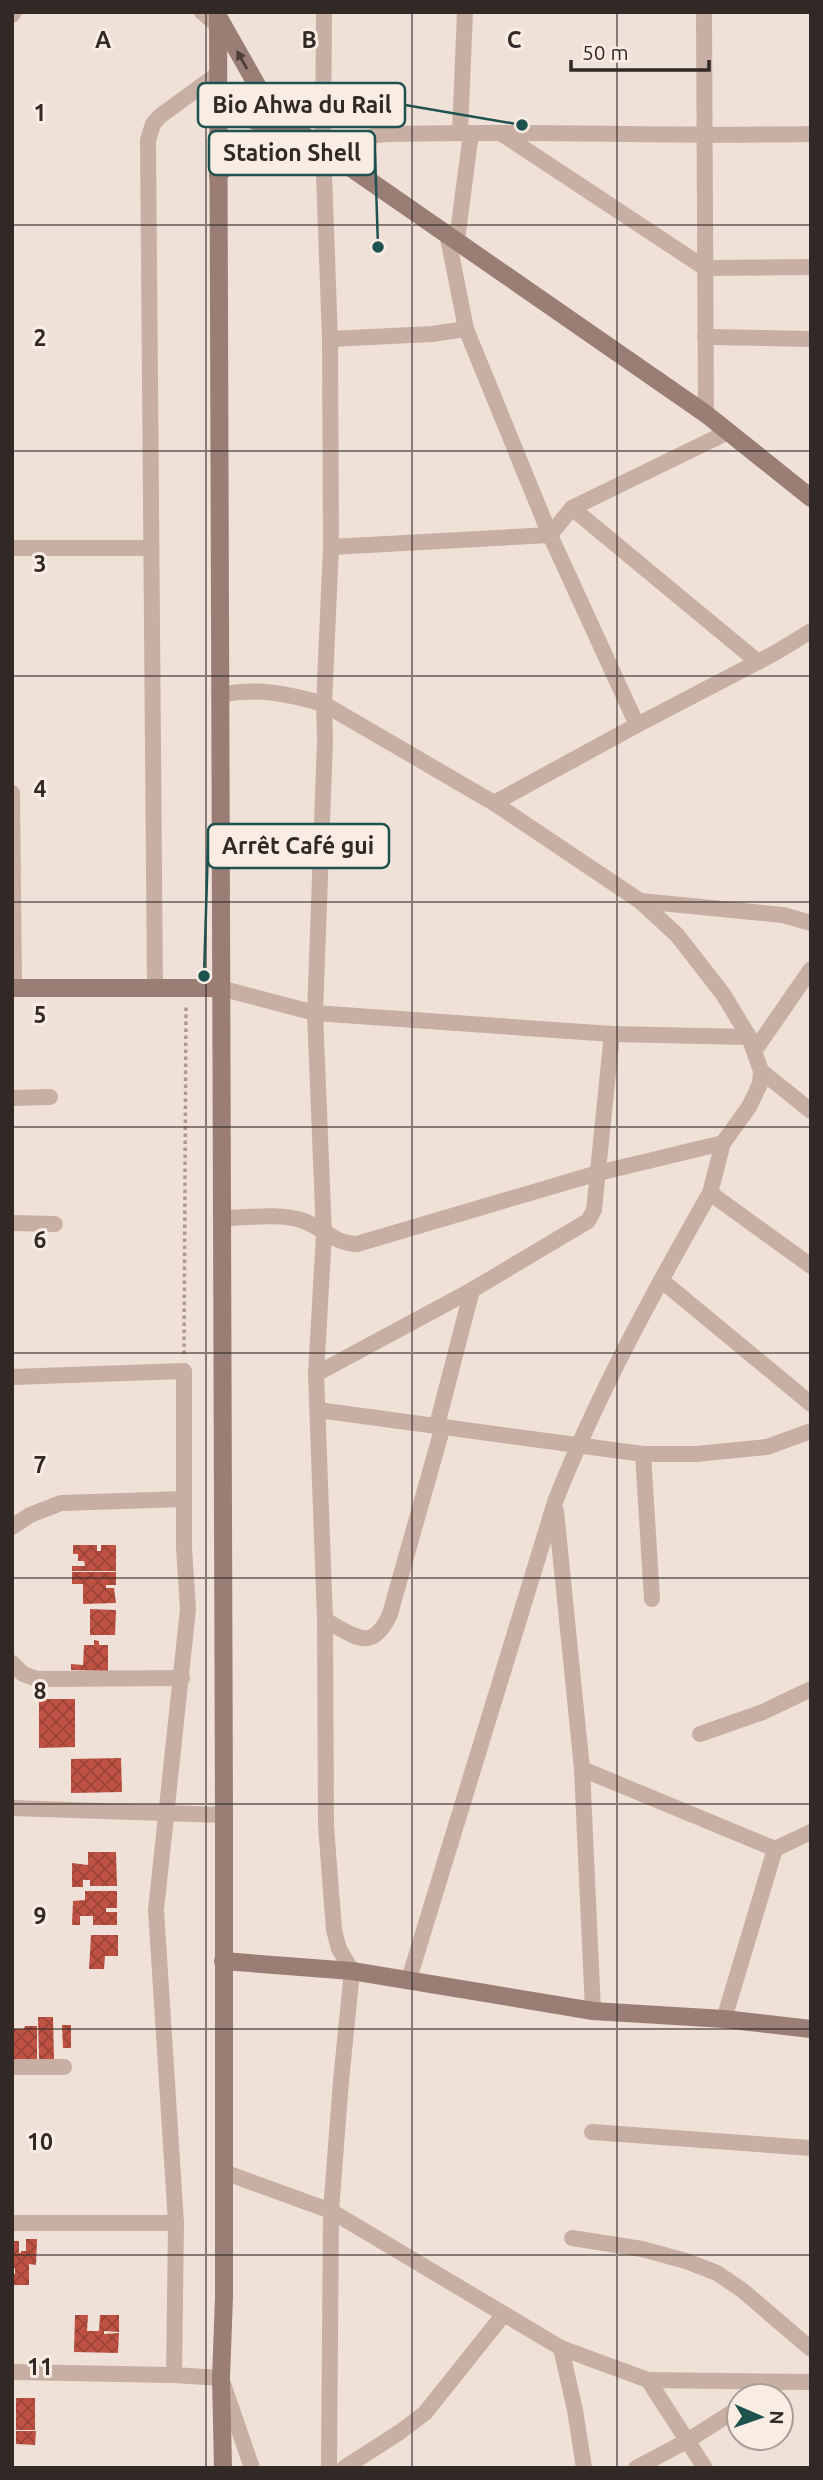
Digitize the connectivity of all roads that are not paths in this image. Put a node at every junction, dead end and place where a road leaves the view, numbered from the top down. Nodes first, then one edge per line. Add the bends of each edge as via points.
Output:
1 (324, 12) edge
2 (465, 12) edge
3 (704, 12) edge
4 (214, 17) edge
5 (219, 91) junction
6 (267, 103) junction
7 (275, 128) junction
8 (466, 132) junction
9 (302, 134) junction
10 (502, 134) junction
11 (811, 134) edge
12 (705, 136) junction
13 (327, 150) junction
14 (218, 176) junction
15 (452, 236) junction
16 (811, 267) edge
17 (705, 268) junction
18 (466, 328) junction
19 (705, 337) junction
20 (811, 338) edge
21 (330, 339) junction
22 (706, 414) junction
23 (728, 432) junction
24 (811, 498) edge
25 (572, 508) junction
26 (550, 535) junction
27 (331, 547) junction
28 (12, 548) edge
29 (151, 548) junction
30 (811, 631) edge
31 (758, 662) junction
32 (220, 695) junction
33 (324, 704) junction
34 (637, 725) junction
35 (12, 793) edge
36 (494, 803) junction
37 (12, 820) edge
38 (640, 901) junction
39 (811, 923) edge
40 (811, 969) edge
41 (13, 988) edge
42 (220, 988) junction
43 (155, 989) junction
44 (315, 1013) junction
45 (612, 1034) junction
46 (752, 1044) junction
47 (761, 1071) junction
48 (50, 1097) dead end
49 (12, 1098) edge
50 (811, 1111) edge
51 (723, 1143) junction
52 (598, 1174) junction
53 (709, 1193) junction
54 (223, 1218) junction
55 (12, 1223) edge
56 (55, 1224) dead end
57 (324, 1234) junction
58 (811, 1266) edge
59 (661, 1280) junction
60 (472, 1290) junction
61 (316, 1374) junction
62 (12, 1377) edge
63 (811, 1404) edge
64 (317, 1410) junction
65 (440, 1426) junction
66 (811, 1431) edge
67 (577, 1445) junction
68 (643, 1454) junction
69 (184, 1499) junction
70 (555, 1502) junction
71 (12, 1527) edge
72 (652, 1599) dead end
73 (325, 1620) junction
74 (12, 1663) edge
75 (182, 1678) junction
76 (811, 1689) edge
77 (701, 1734) dead end
78 (582, 1769) junction
79 (12, 1808) edge
80 (166, 1813) junction
81 (224, 1815) junction
82 (811, 1832) edge
83 (775, 1849) junction
84 (223, 1961) junction
85 (352, 1971) junction
86 (409, 1979) junction
87 (593, 2011) junction
88 (724, 2020) junction
89 (811, 2029) edge
90 (12, 2067) edge
91 (64, 2067) dead end
92 (592, 2132) dead end
93 (811, 2148) edge
94 (223, 2172) junction
95 (331, 2211) junction
96 (12, 2223) edge
97 (176, 2223) junction
98 (572, 2238) dead end
99 (504, 2314) junction
100 (561, 2348) junction
101 (811, 2349) edge
102 (12, 2372) edge
103 (174, 2375) junction
104 (221, 2378) junction
105 (648, 2380) junction
106 (780, 2382) edge
107 (725, 2417) edge
108 (687, 2441) junction
109 (223, 2468) edge
110 (252, 2468) edge
111 (330, 2468) edge
112 (344, 2468) edge
113 (584, 2468) edge
114 (636, 2468) edge
115 (705, 2468) edge

1 - 13 street
2 - 8 street
3 - 12 street
4 - 5 street
6 -> 4 street
5 - 6 street
5 - 7 street
5 - 14 street
5 - 29 street via 160,116 148,140
6 - 9 street
7 - 9 street
7 - 14 street via 242,148
8 - 10 street
8 - 13 street via 376,135
8 - 15 street
9 - 13 street
10 - 12 street
10 - 17 street
11 - 12 street
12 - 17 street
13 - 15 street
13 - 21 street
14 - 32 street
15 - 18 street
15 - 22 street
16 - 17 street
17 - 19 street
18 - 21 street
18 - 26 street
19 - 20 street
19 - 22 street
21 - 27 street
22 - 23 street
23 - 24 street
23 - 25 street
25 - 26 street
25 - 31 street
26 - 27 street
26 - 34 street
27 - 33 street
28 - 29 street
29 - 43 street
30 - 31 street
31 - 34 street
32 - 33 street via 274,691
32 - 42 street
33 - 36 street
33 - 44 street
34 - 36 street
35 - 37 street
36 - 38 street
37 - 41 street
38 - 39 street via 783,915
38 - 46 street via 677,935 723,994
40 - 46 street
41 - 43 street
42 - 43 street
42 - 44 street
42 - 54 street
44 - 45 street
44 - 57 street
45 - 46 street
45 - 52 street
46 - 47 street
47 - 50 street
47 - 51 street via 749,1107
48 - 49 street
51 - 52 street
51 - 53 street
52 - 57 street via 356,1244
52 - 60 street via 594,1210 588,1221
53 - 58 street
53 - 59 street
54 - 57 street via 287,1217
54 - 81 street
55 - 56 street
57 - 61 street
59 - 63 street
59 - 67 street
60 - 61 street
60 - 65 street
61 - 64 street
62 - 69 street via 184,1371
64 - 65 street
64 - 73 street
65 - 67 street
65 - 73 street via 383,1629 374,1637 361,1639
66 - 68 street via 767,1447
67 - 68 street
67 - 70 street
68 - 72 street
69 - 71 street via 61,1503
69 - 75 street via 188,1609
70 - 78 street
70 - 86 street
73 - 85 street via 330,1890 339,1949
74 - 75 street via 37,1679
75 - 80 street
76 - 77 street
78 - 83 street
78 - 87 street
79 - 80 street
80 - 81 street
80 - 97 street via 156,1910
81 - 84 street
82 - 83 street
83 - 88 street
84 - 85 street
84 - 94 street
85 - 86 street
85 - 95 street
86 - 87 street
87 - 88 street
88 - 89 street
90 - 91 street
92 - 93 street
94 - 95 street
94 - 104 street
95 - 99 street
95 - 111 street
96 - 97 street
97 - 103 street
98 - 101 street via 642,2249 717,2273
99 - 100 street
99 - 112 street via 425,2413
100 - 105 street
100 - 113 street
102 - 103 street
103 - 104 street
104 - 109 street
104 - 110 street
105 - 106 street
105 - 108 street
107 - 108 street
108 - 114 street
108 - 115 street

